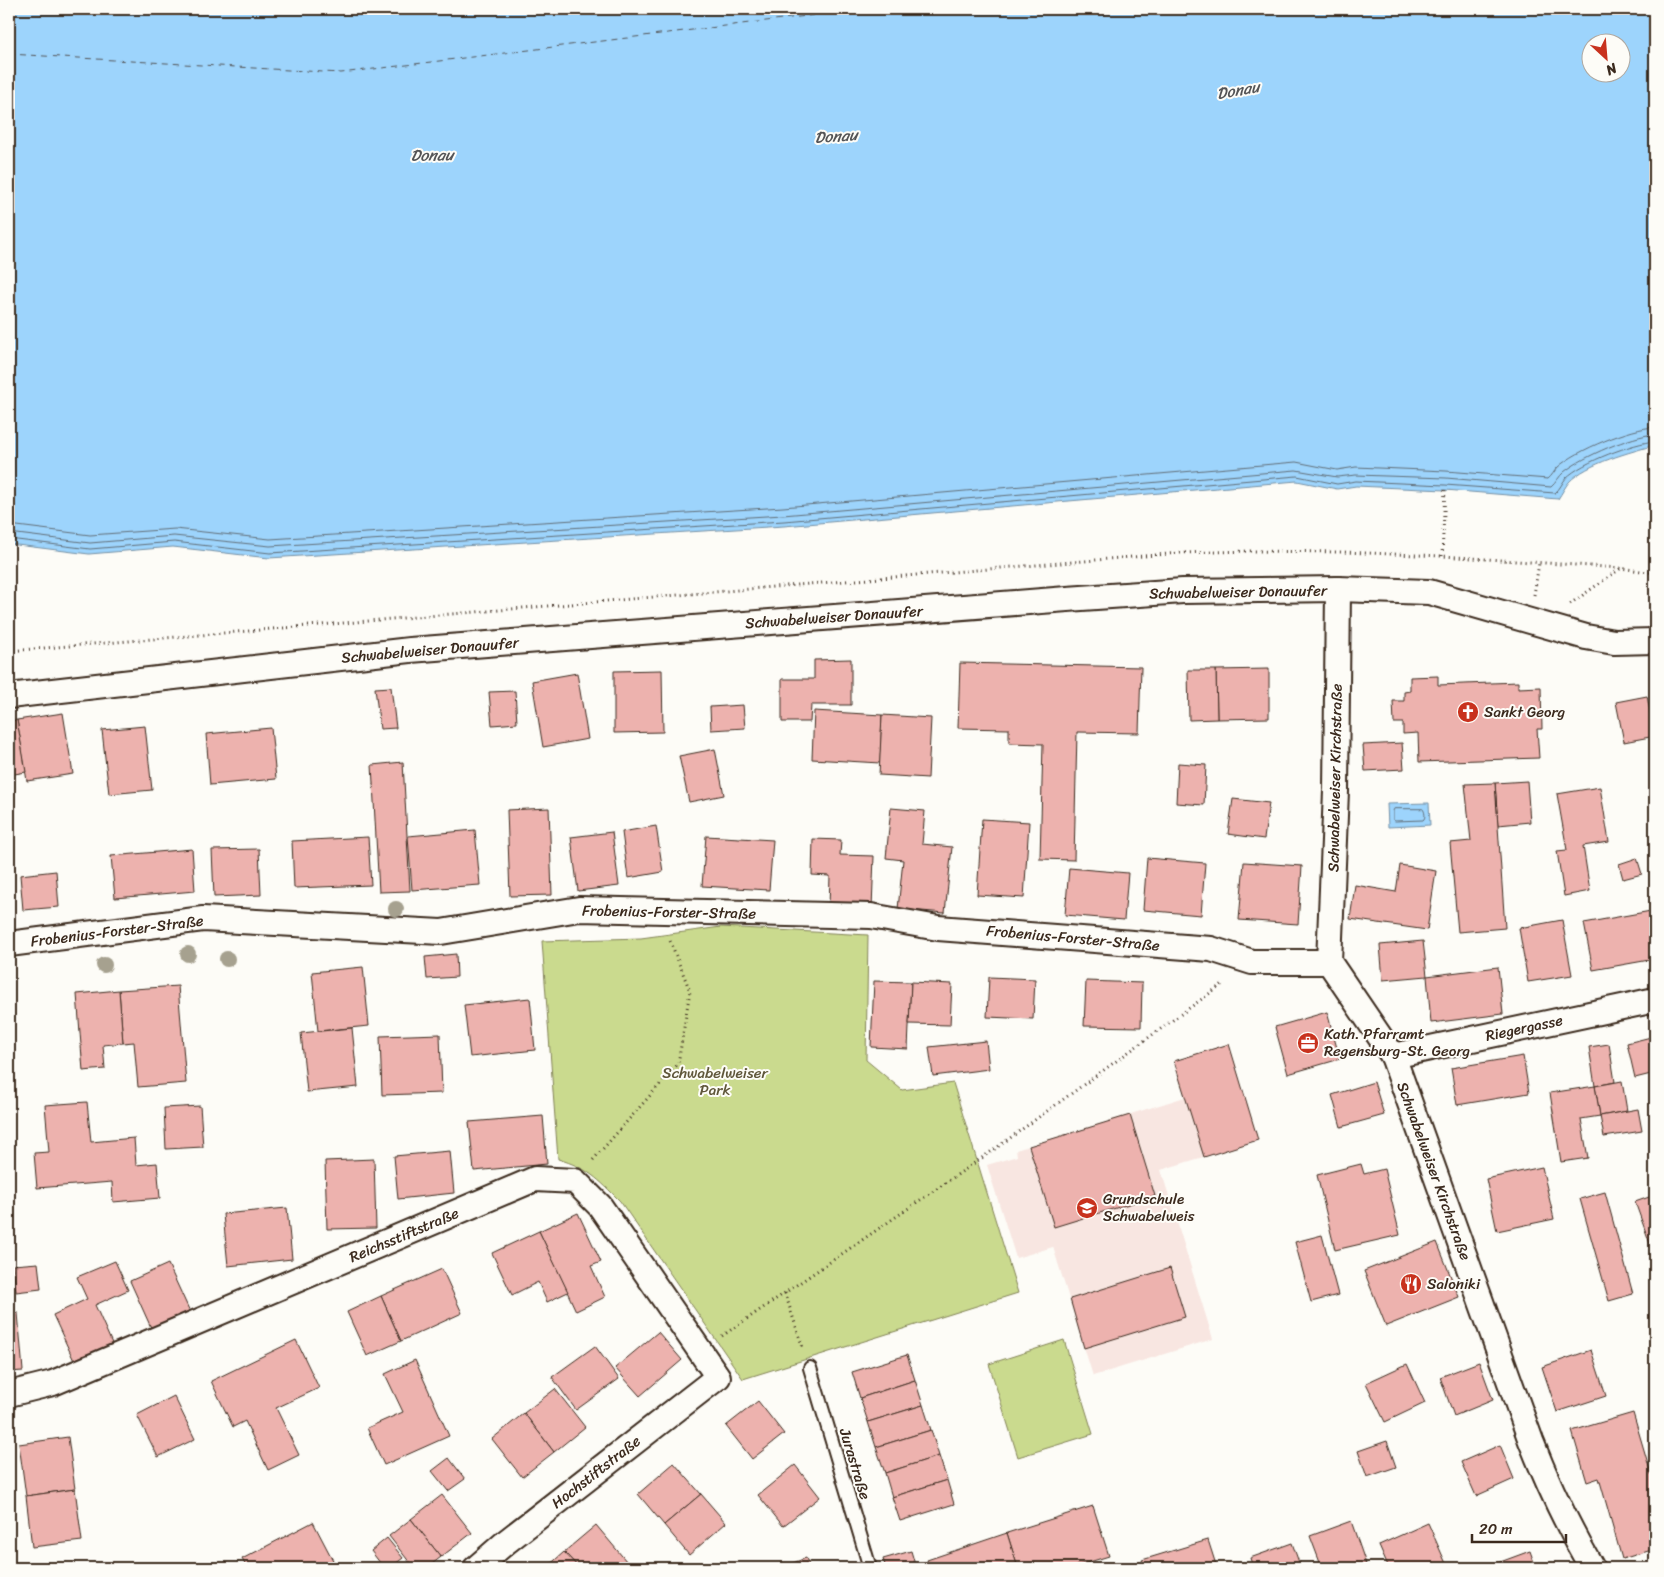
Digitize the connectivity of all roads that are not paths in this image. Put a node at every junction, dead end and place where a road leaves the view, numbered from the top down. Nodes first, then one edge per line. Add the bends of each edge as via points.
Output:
1 (1338, 589) junction
2 (1655, 641) edge
3 (9, 696) edge
4 (9, 944) edge
5 (1329, 962) junction
6 (1655, 1000) edge
7 (1393, 1056) junction
8 (810, 1368) road end
9 (718, 1377) joint
10 (9, 1394) edge
11 (476, 1568) edge
12 (870, 1568) edge
13 (1592, 1568) edge

1 - 2 street, Schwabelweiser Donauufer via 1429,592 1586,637 1614,642
1 - 3 street, Schwabelweiser Donauufer via 1183,591 430,649
1 - 5 street, Schwabelweiser Kirchstraße via 1336,791
4 - 5 street, Frobenius-Forster-Straße via 203,919 442,932 579,909 871,916 938,928 1211,949 1252,962
5 - 7 street, Schwabelweiser Kirchstraße
6 - 7 street, Riegergasse
7 - 13 street, Schwabelweiser Kirchstraße via 1534,1448 1570,1530
8 - 12 lane, Jurastraße
9 - 10 street, Reichsstiftstraße via 600,1206 575,1181 535,1180 54,1383
9 - 11 street, Hochstiftstraße

